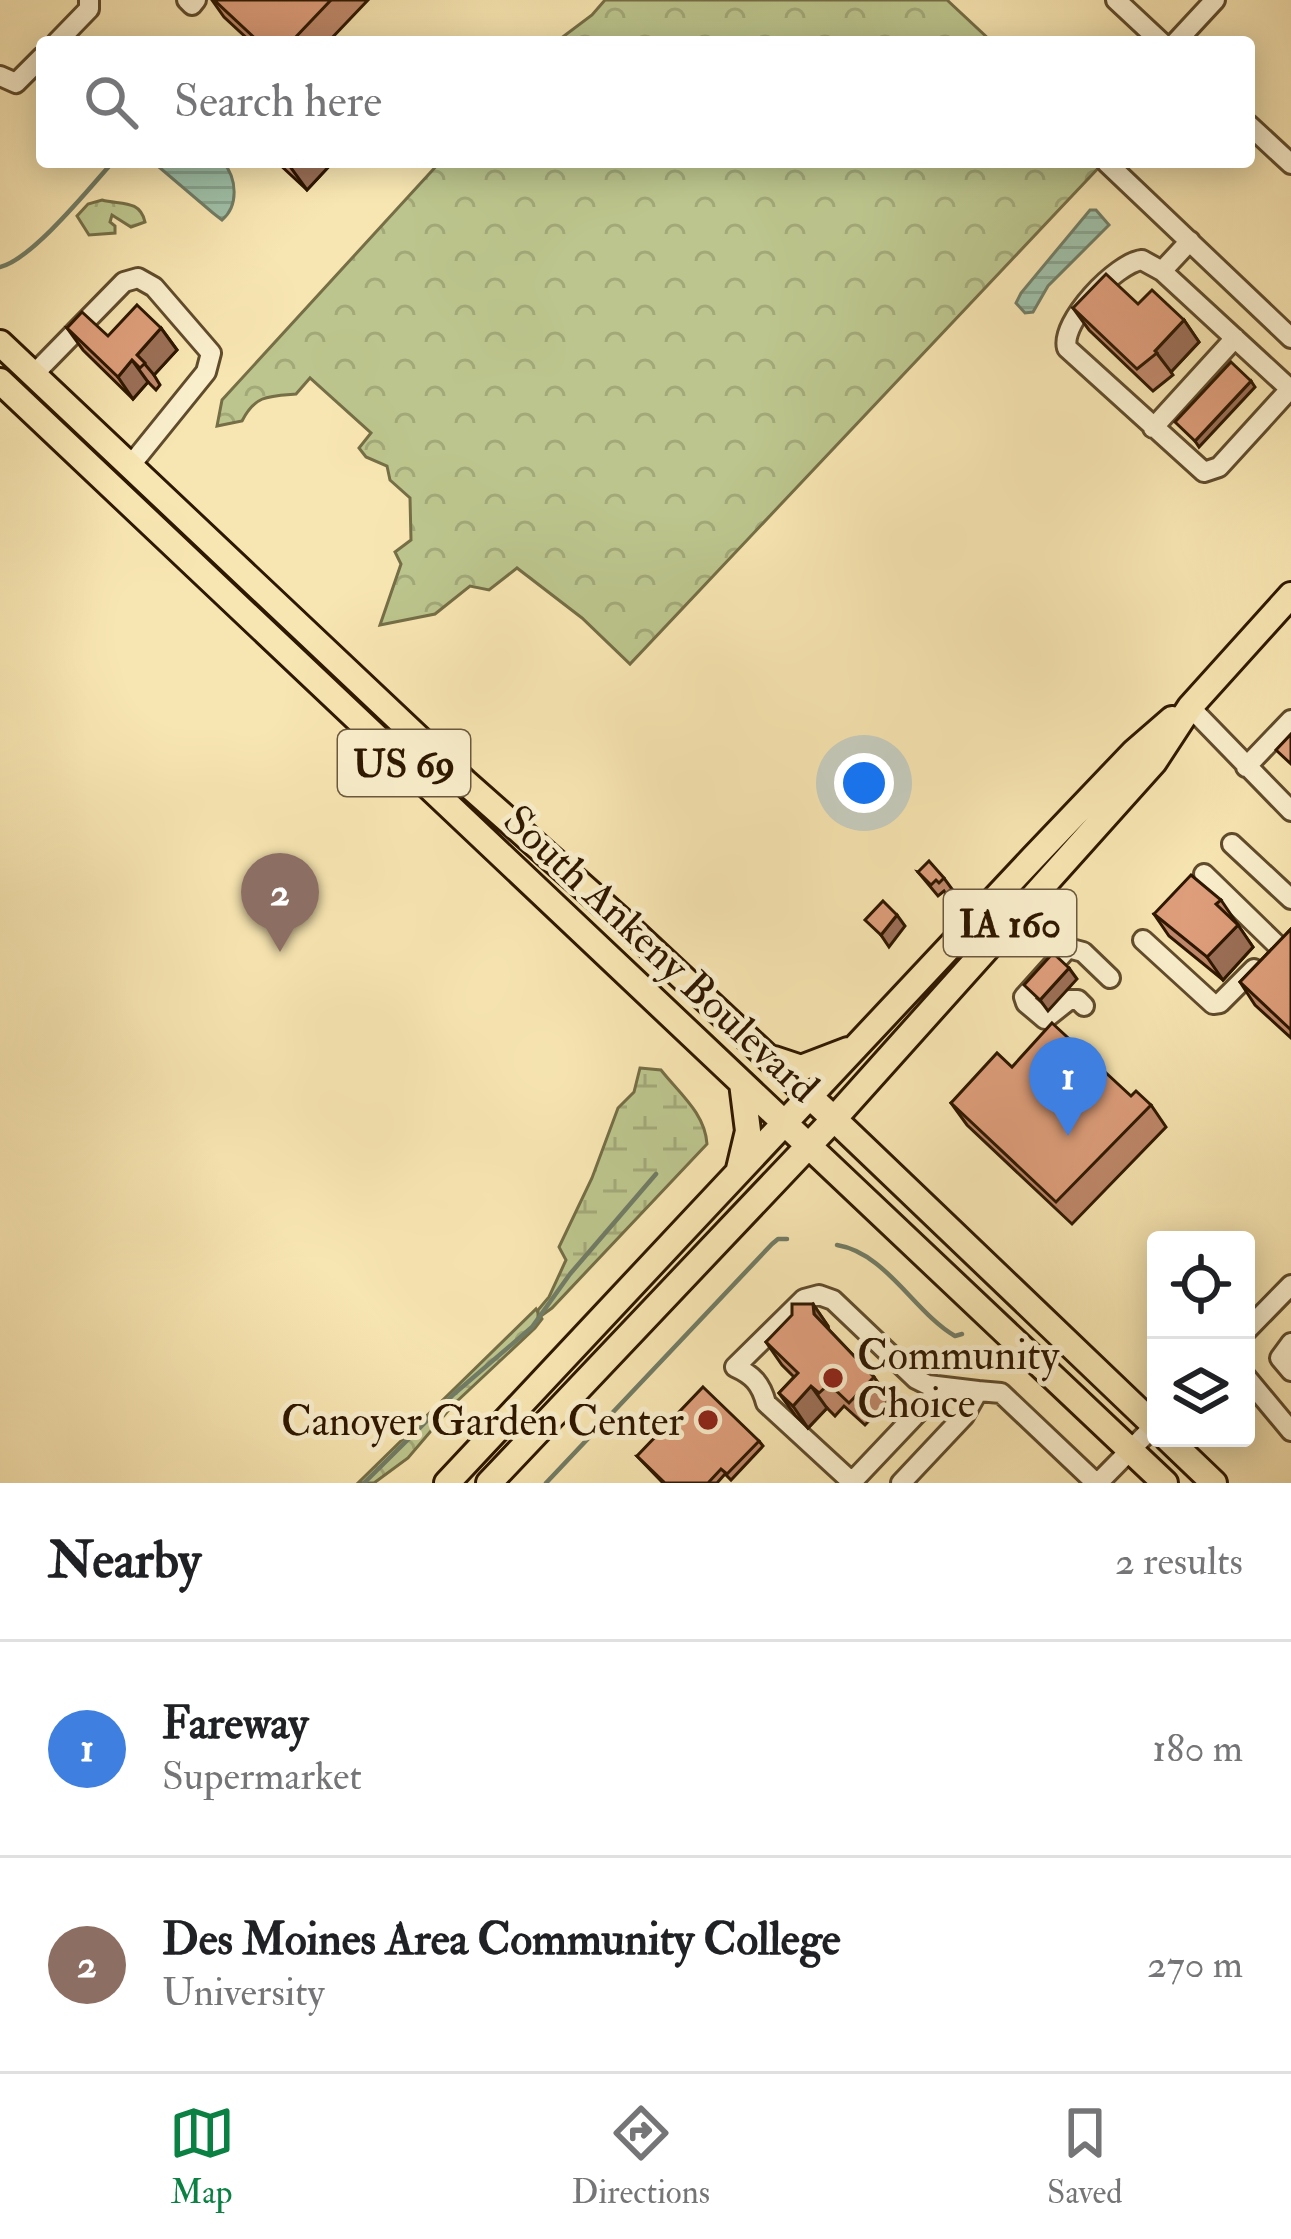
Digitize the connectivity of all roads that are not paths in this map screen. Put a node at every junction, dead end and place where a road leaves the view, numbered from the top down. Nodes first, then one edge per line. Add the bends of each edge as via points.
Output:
1 (89, 0) edge
2 (187, 0) edge
3 (196, 0) edge
4 (1116, 0) edge
5 (1215, 0) edge
6 (63, 36) edge
7 (1155, 36) edge
8 (1182, 36) edge
9 (36, 63) edge
10 (0, 76) edge
11 (1255, 130) edge
12 (1291, 164) edge
13 (1111, 168) edge
14 (1190, 242) junction
15 (1162, 271) junction
16 (1235, 338) junction
17 (1291, 338) edge
18 (0, 343) edge
19 (34, 374) junction
20 (0, 381) edge
21 (1291, 388) edge
22 (1153, 428) junction
23 (130, 466) junction
24 (171, 504) junction
25 (151, 524) junction
26 (1291, 595) edge
27 (1190, 707) junction
28 (1291, 720) edge
29 (1246, 767) junction
30 (1291, 811) edge
31 (1232, 844) dead end
32 (1204, 874) dead end
33 (1291, 899) edge
34 (1284, 938) edge
35 (1143, 940) dead end
36 (1110, 978) dead end
37 (1084, 1006) dead end
38 (863, 1042) junction
39 (766, 1056) junction
40 (742, 1083) junction
41 (798, 1111) junction
42 (821, 1132) junction
43 (739, 1172) junction
44 (1291, 1285) edge
45 (1255, 1322) edge
46 (1291, 1343) edge
47 (1291, 1371) edge
48 (942, 1387) junction
49 (1255, 1388) edge
50 (978, 1391) junction
51 (1147, 1418) edge
52 (1291, 1431) edge
53 (1147, 1434) edge
54 (1176, 1447) edge
55 (1130, 1450) junction
56 (853, 1482) edge
57 (447, 1483) edge
58 (488, 1483) edge
59 (902, 1483) edge
60 (1097, 1483) edge
61 (1165, 1483) edge
62 (1214, 1483) edge

1 - 6 street
2 - 3 street
4 - 7 street
5 - 8 street
9 - 10 street via 16,83
11 - 12 street
13 - 14 street
14 - 15 street
14 - 17 street
15 - 16 street
15 - 22 street via 1142,260 1123,266 1070,322 1064,339
16 - 21 street
16 - 22 street
18 - 19 main road, South Ankeny Boulevard / US 69
19 - 23 main road, South Ankeny Boulevard / US 69
19 - 23 street via 124,282 138,278 154,287 212,353 206,372
20 - 25 main road, South Ankeny Boulevard / US 69
21 - 22 street via 1211,471 1197,469
23 - 24 main road, South Ankeny Boulevard / US 69
24 - 25 main road
24 - 39 main road, South Ankeny Boulevard / US 69
25 - 40 main road, South Ankeny Boulevard / US 69
26 - 27 main road, IA 160
27 - 29 street
27 - 38 main road, IA 160 via 1134,752
27 - 42 main road, IA 160 via 1154,762
28 - 29 street
29 - 30 street
31 - 33 street
32 - 34 street
34 - 35 street via 1220,1004
36 - 37 street via 1068,948 1024,997 1045,1019 1069,1000
38 - 39 main road via 801,1068
38 - 41 main road, IA 160
39 - 41 main road, South Ankeny Boulevard / US 69
40 - 41 main road, South Ankeny Boulevard / US 69
40 - 43 main road via 748,1131
41 - 42 main road, South Ankeny Boulevard / US 69
41 - 42 main road, South Ankeny Boulevard / US 69
41 - 43 main road, IA 160
42 - 51 main road, South Ankeny Boulevard / US 69
42 - 55 main road, South Ankeny Boulevard / US 69
42 - 58 main road, IA 160
43 - 57 main road, IA 160
44 - 45 street
46 - 47 street via 1280,1358
48 - 50 street
48 - 56 street
48 - 56 street via 916,1379 819,1295 790,1310 735,1367
49 - 52 street
50 - 59 street
50 - 60 street via 1001,1393
53 - 55 street
54 - 62 main road
55 - 60 street
55 - 61 main road, South Ankeny Boulevard / US 69

